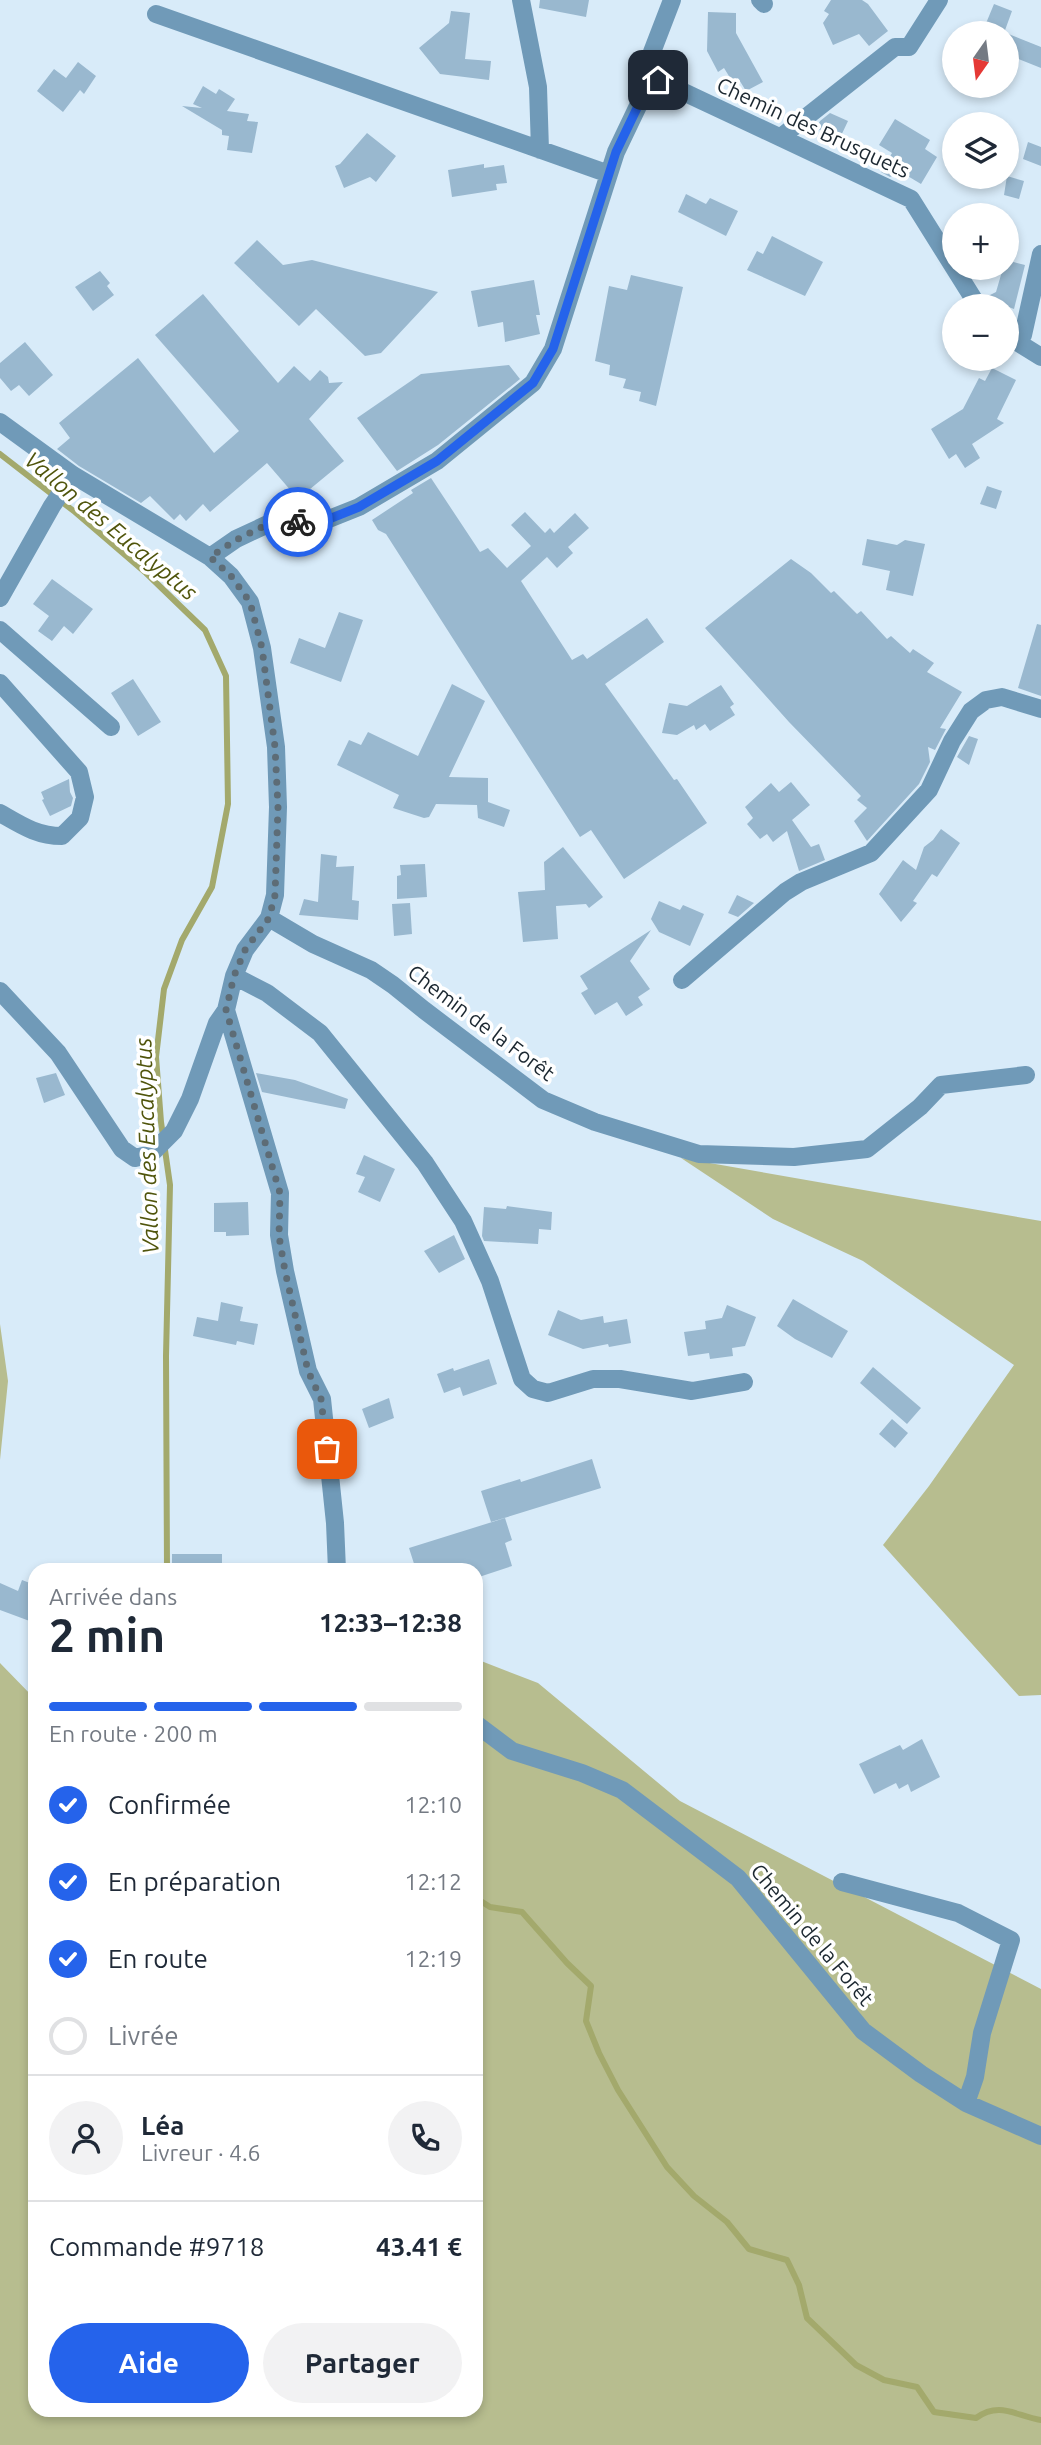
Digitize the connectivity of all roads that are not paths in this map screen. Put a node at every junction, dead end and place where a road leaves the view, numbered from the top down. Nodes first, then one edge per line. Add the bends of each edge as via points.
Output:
1 (522, 0) edge
2 (672, 0) edge
3 (939, 0) edge
4 (156, 15) dead end
5 (658, 80) junction
6 (781, 137) junction
7 (540, 150) junction
8 (609, 174) junction
9 (1041, 254) edge
10 (971, 294) edge
11 (1019, 336) edge
12 (1019, 343) edge
13 (1041, 357) edge
14 (0, 422) edge
15 (73, 475) junction
16 (210, 557) junction
17 (0, 597) edge
18 (0, 630) edge
19 (0, 683) edge
20 (1041, 709) edge
21 (111, 727) dead end
22 (0, 813) edge
23 (269, 918) junction
24 (234, 976) junction
25 (682, 980) dead end
26 (0, 992) edge
27 (226, 1010) junction
28 (1026, 1075) dead end
29 (744, 1382) dead end
30 (337, 1563) edge
31 (483, 1729) edge
32 (842, 1882) dead end
33 (966, 2103) junction
34 (1041, 2136) edge

1 - 7 street via 538,87
2 - 5 street via 652,52
3 - 6 street via 909,47 895,47
4 - 7 street
5 - 6 street, Chemin des Brusquets
5 - 8 street via 638,106
6 - 10 street, Chemin des Brusquets via 911,198
7 - 8 street
8 - 16 street via 553,349 533,383 437,461 359,507 329,519 268,524
9 - 11 street
12 - 13 street
14 - 15 street
15 - 16 street
15 - 17 street
16 - 23 street via 250,602 262,648 278,807 275,895
18 - 21 street
19 - 22 street via 79,772 85,797 80,818 62,836 28,830
20 - 25 street via 1002,697 986,700 971,711 929,790 871,853 785,892
23 - 24 street via 245,950
23 - 28 street, Chemin de la Forêt via 394,985 543,1100 699,1154 794,1157 867,1149 941,1085
24 - 27 street
24 - 29 street via 267,993 320,1033 425,1163 463,1221 490,1281 522,1379 533,1389 548,1393 593,1379 692,1391
26 - 27 street via 58,1053 121,1149 135,1158 151,1154 174,1131
27 - 30 street via 280,1193 279,1236 308,1371 321,1399
31 - 33 street, Chemin de la Forêt via 512,1751 622,1790 738,1878 863,2031
32 - 33 street via 958,1913 1011,1940
33 - 34 street, Chemin de la Forêt

